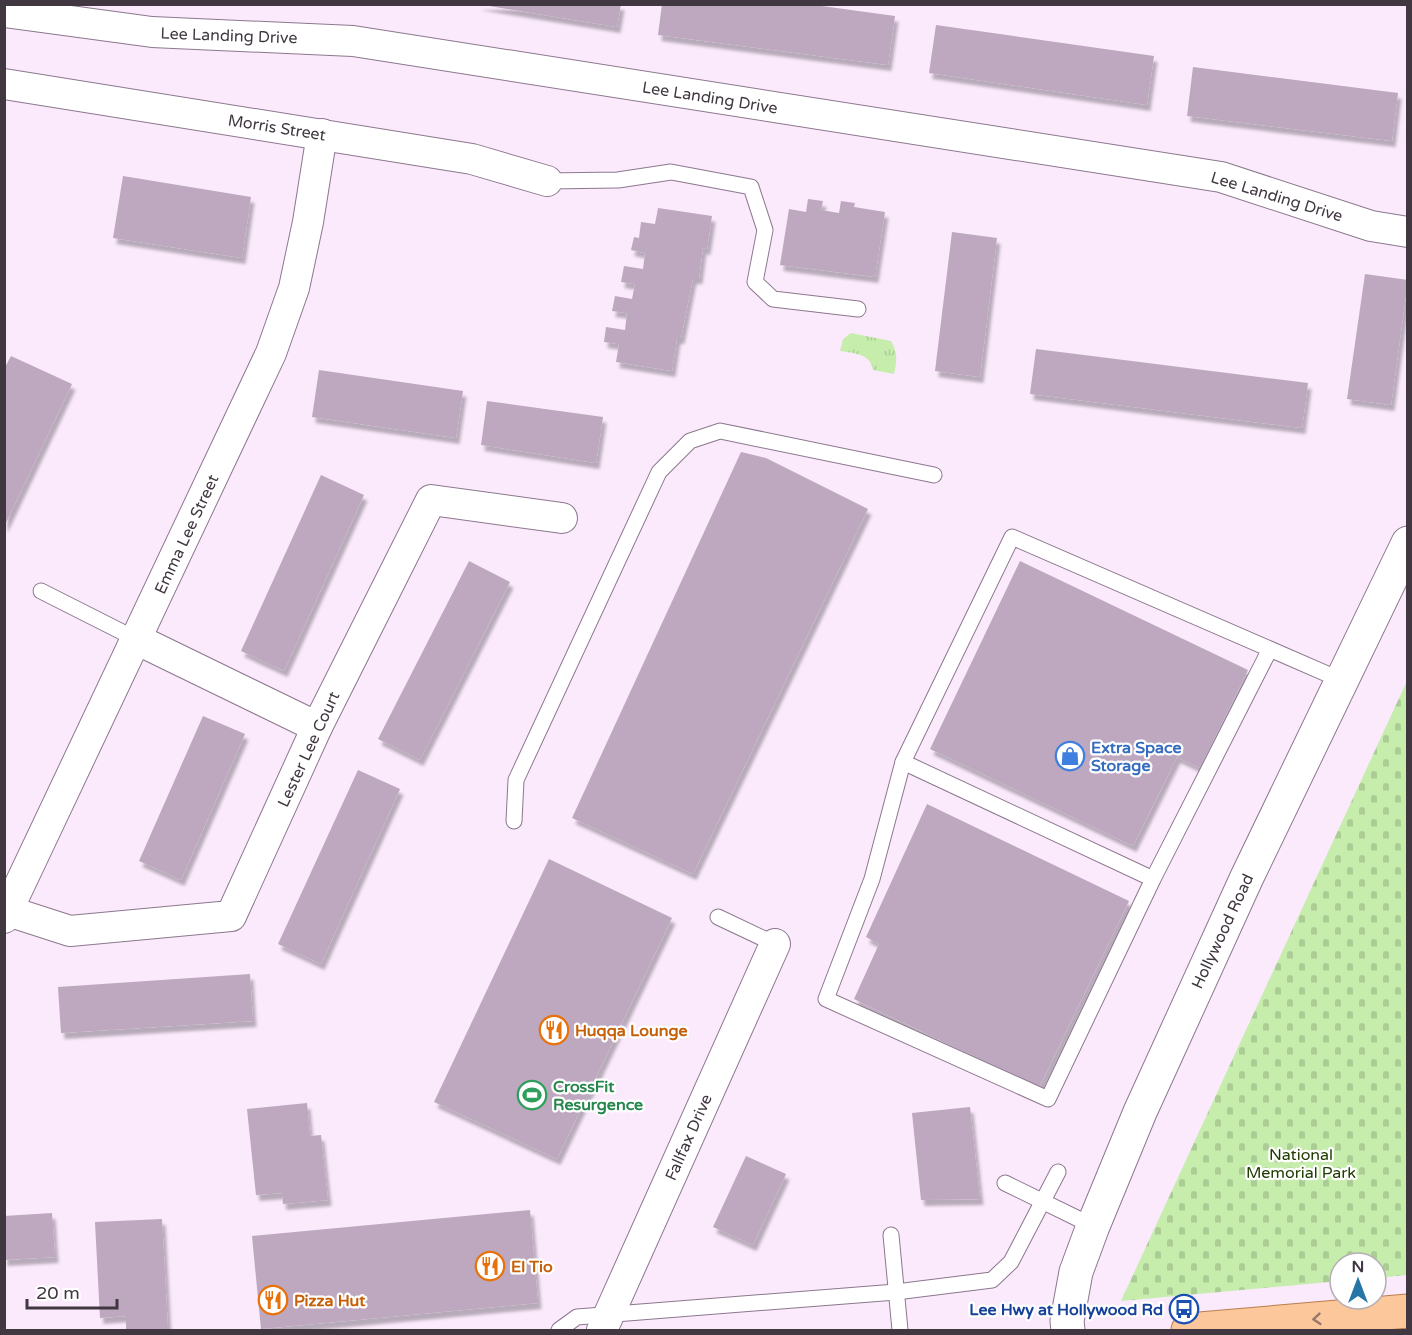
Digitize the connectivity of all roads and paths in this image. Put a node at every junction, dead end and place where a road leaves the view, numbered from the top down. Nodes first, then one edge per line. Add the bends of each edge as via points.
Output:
1 (4, 12) edge
2 (4, 84) edge
3 (322, 134) junction
4 (547, 181) joint
5 (1407, 232) edge
6 (858, 309) dead end
7 (934, 475) dead end
8 (562, 518) dead end
9 (1407, 543) edge
10 (41, 591) dead end
11 (136, 639) junction
12 (1270, 649) junction
13 (1341, 680) junction
14 (317, 727) junction
15 (903, 762) junction
16 (514, 821) dead end
17 (1153, 879) junction
18 (6, 913) edge
19 (718, 917) dead end
20 (775, 944) joint
21 (1058, 1172) dead end
22 (1005, 1183) dead end
23 (1042, 1201) junction
24 (1093, 1226) junction
25 (891, 1235) dead end
26 (896, 1293) junction
27 (1407, 1311) edge
28 (605, 1323) edge
29 (559, 1330) edge
30 (900, 1330) edge
31 (1068, 1330) edge
32 (1188, 1330) edge

1 - 5 street, Lee Landing Drive via 152,32 389,46 1221,177 1371,226
2 - 3 street, Morris Street
3 - 4 street, Morris Street via 472,159
3 - 11 street, Emma Lee Street via 294,288 272,353
4 - 6 lane via 618,180 671,172 751,187 765,230 755,282 773,299
7 - 16 lane via 720,431 690,441 659,472 516,780
8 - 14 street, Lester Lee Court via 431,500
9 - 13 street, Hollywood Road
10 - 11 lane
11 - 14 street
11 - 18 street, Emma Lee Street
12 - 13 lane
12 - 15 lane via 1012,537
12 - 17 lane
13 - 24 street, Hollywood Road via 1222,930
14 - 18 street, Lester Lee Court via 231,916 70,931
15 - 17 lane
15 - 17 lane via 872,879 826,999 1048,1099
19 - 20 lane
20 - 28 street, Fallfax Drive
21 - 23 lane
22 - 23 lane
23 - 24 lane
23 - 26 lane via 1011,1262 992,1280
24 - 31 street, Hollywood Road via 1076,1272
25 - 26 lane
26 - 28 lane
26 - 30 lane
27 -> 32 main road
28 - 29 lane via 577,1317

